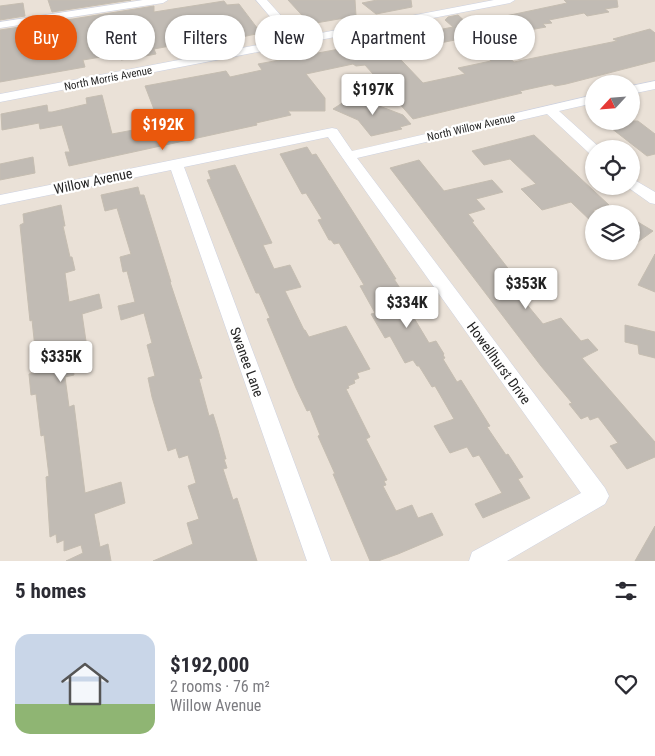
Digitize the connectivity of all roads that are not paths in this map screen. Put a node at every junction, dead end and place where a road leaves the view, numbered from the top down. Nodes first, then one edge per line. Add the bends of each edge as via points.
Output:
1 (163, 0) edge
2 (262, 0) edge
3 (506, 0) edge
4 (275, 15) edge
5 (0, 25) edge
6 (323, 37) edge
7 (255, 50) edge
8 (655, 85) edge
9 (640, 88) edge
10 (0, 98) edge
11 (585, 101) edge
12 (549, 109) junction
13 (332, 132) joint
14 (585, 142) edge
15 (348, 156) junction
16 (176, 164) junction
17 (640, 189) edge
18 (655, 199) edge
19 (0, 200) edge
20 (491, 559) edge
21 (319, 561) edge

1 - 5 street
2 - 4 street
3 - 6 street, North Morris Avenue
7 - 10 street, North Morris Avenue
8 - 9 street
11 - 12 street, North Willow Avenue
12 - 14 street
12 - 15 street, North Willow Avenue
13 - 15 street, Howellhurst Drive
13 - 16 street, Willow Avenue
15 - 20 street, Howellhurst Drive via 597,496
16 - 19 street, Willow Avenue
16 - 21 street, Swanee Lane
17 - 18 street

